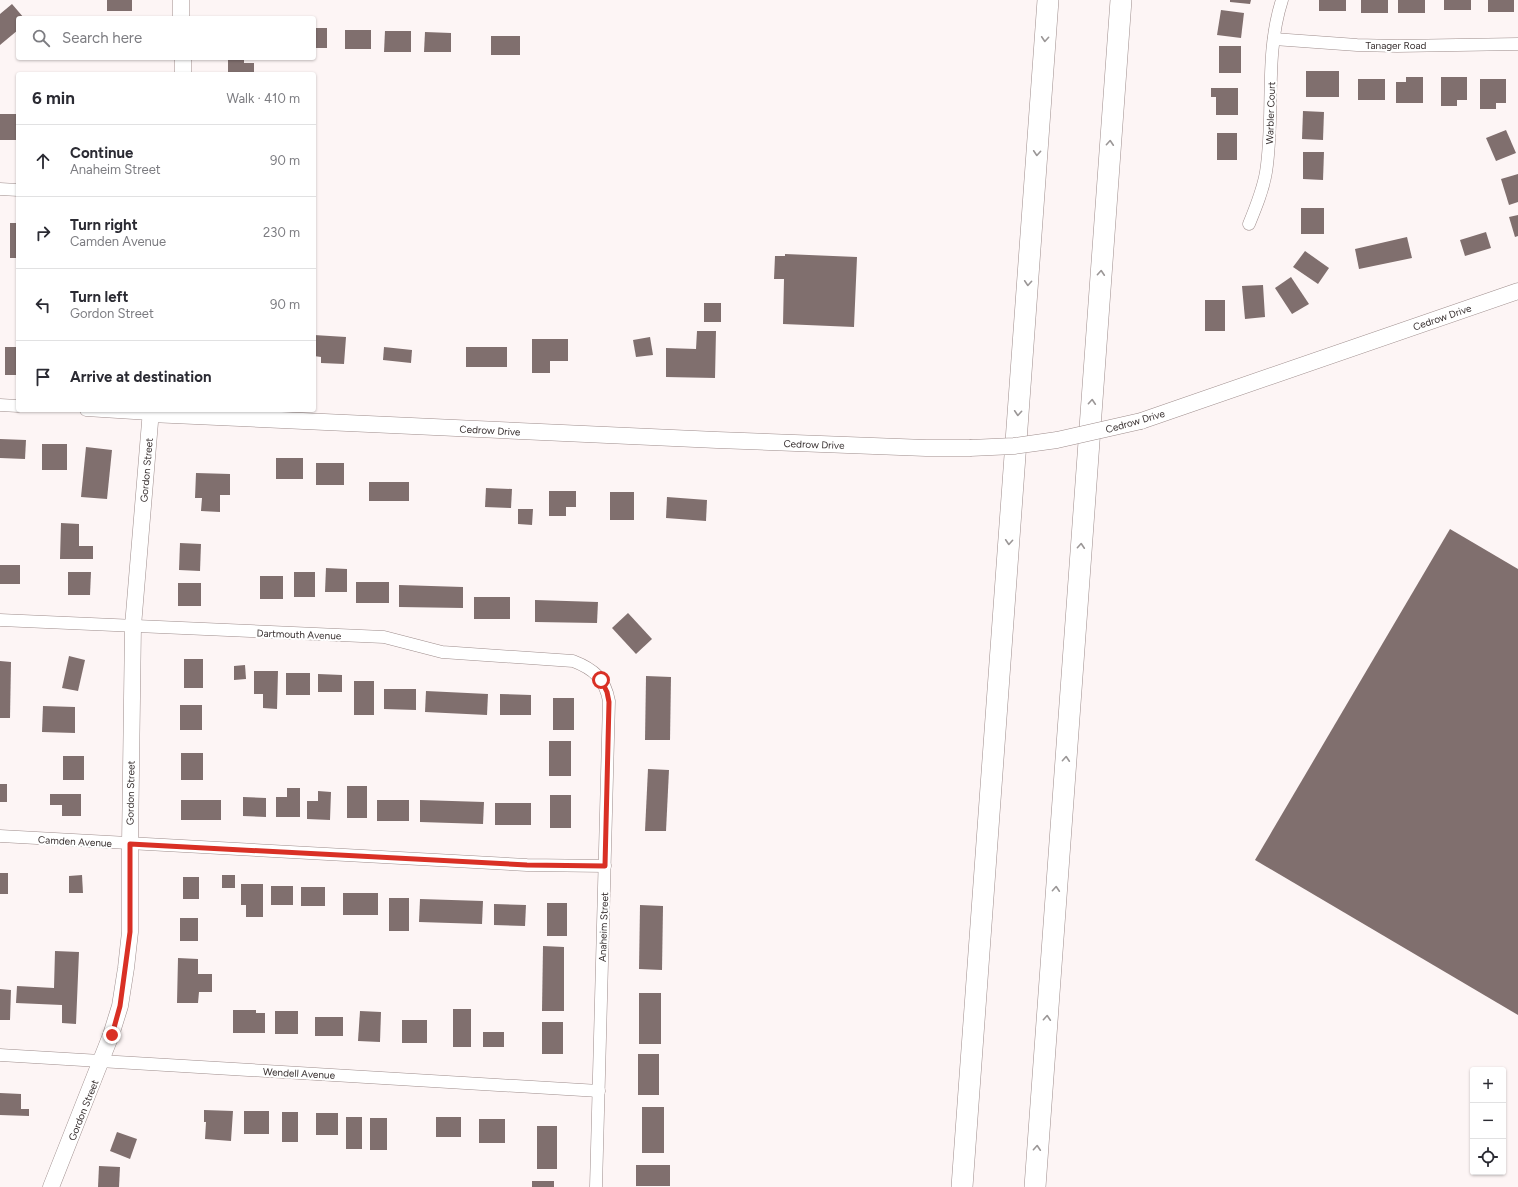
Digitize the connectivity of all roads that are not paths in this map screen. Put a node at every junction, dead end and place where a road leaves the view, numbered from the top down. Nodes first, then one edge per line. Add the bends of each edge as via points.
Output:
1 (180, 0) edge
2 (1048, 0) edge
3 (1121, 0) edge
4 (1282, 0) edge
5 (181, 16) edge
6 (1274, 39) junction
7 (1518, 44) edge
8 (183, 60) edge
9 (183, 72) edge
10 (0, 189) edge
11 (16, 190) edge
12 (1249, 224) dead end
13 (1518, 291) edge
14 (0, 405) edge
15 (16, 406) edge
16 (151, 412) edge
17 (0, 620) edge
18 (133, 626) junction
19 (594, 672) joint
20 (0, 836) edge
21 (130, 844) junction
22 (605, 866) junction
23 (0, 1054) edge
24 (102, 1061) junction
25 (599, 1091) junction
26 (51, 1187) edge
27 (596, 1187) edge
28 (962, 1187) edge
29 (1035, 1187) edge

1 - 5 street
2 -> 28 highway
29 -> 3 highway
4 - 6 street, Warbler Court
6 - 7 street, Tanager Road via 1397,46
6 - 12 street, Warbler Court via 1269,153 1259,200
8 - 9 street
10 - 11 street
13 - 16 street, Cedrow Drive, bridge via 1141,421 1057,440 1014,446 926,448 709,440
14 - 15 street
16 - 18 street, Gordon Street
17 - 18 street, Dartmouth Avenue
18 - 19 street, Dartmouth Avenue via 384,637 442,652 573,661 585,665
18 - 21 street, Gordon Street
19 - 22 street, Anaheim Street via 607,692 609,702
20 - 21 street, Camden Avenue
21 - 22 street, Camden Avenue via 527,865
21 - 24 street, Gordon Street via 130,932 126,968 120,1006
22 - 25 street, Anaheim Street
23 - 24 street, Wendell Avenue
24 - 25 street, Wendell Avenue
24 - 26 street, Gordon Street
25 - 27 street, Anaheim Street

